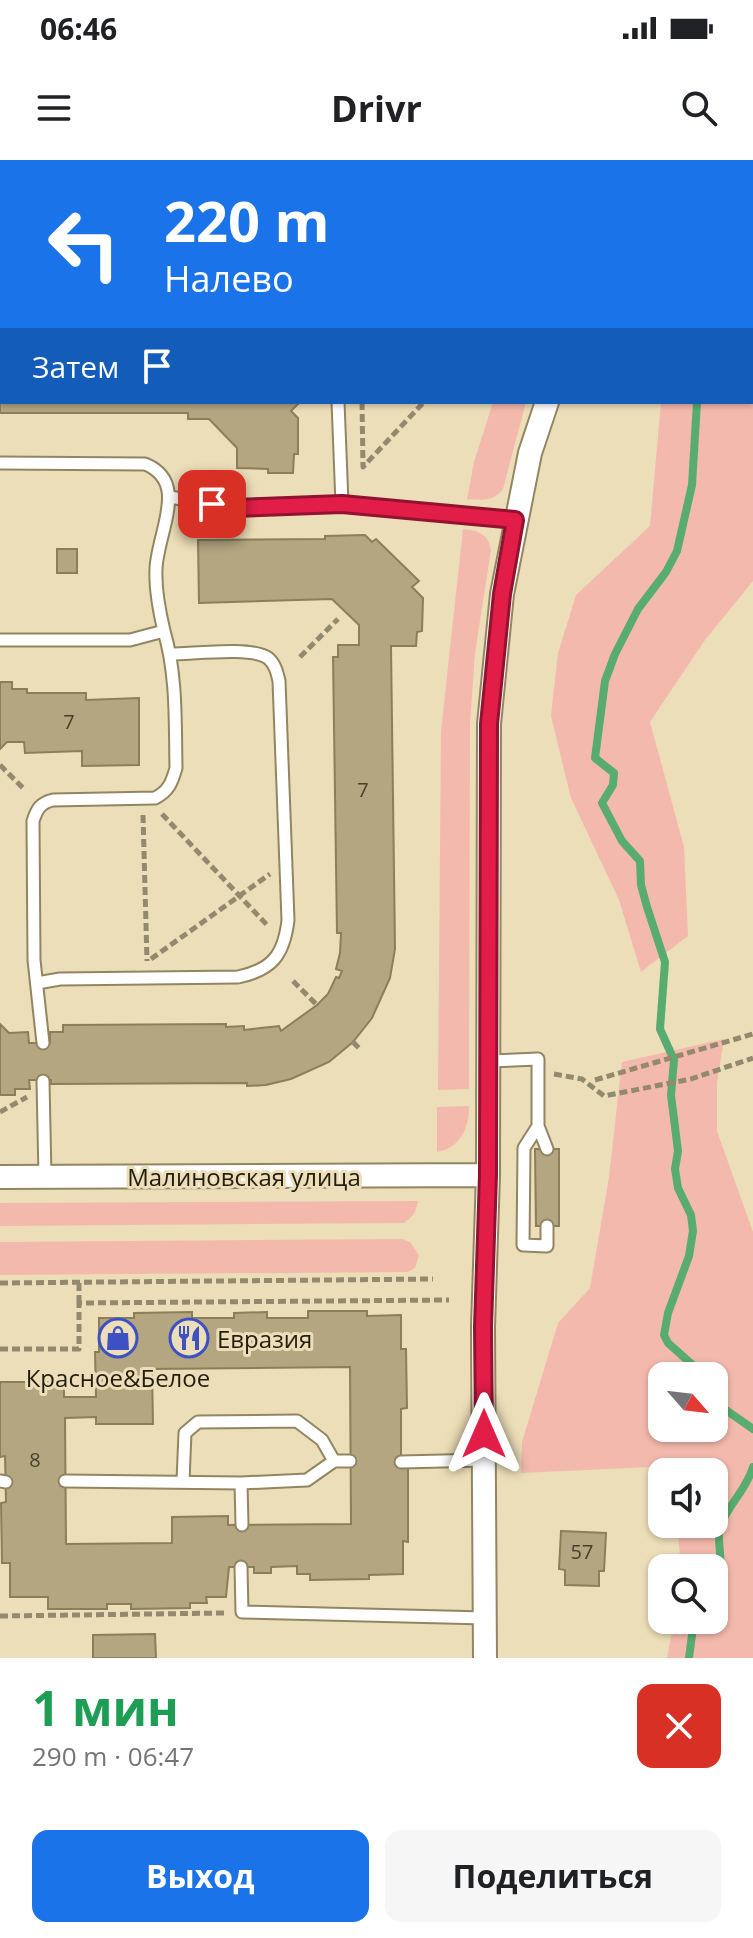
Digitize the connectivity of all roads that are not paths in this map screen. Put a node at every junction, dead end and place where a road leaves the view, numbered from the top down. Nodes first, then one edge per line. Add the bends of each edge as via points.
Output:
1 (338, 404) edge
2 (546, 404) edge
3 (0, 463) edge
4 (170, 497) junction
5 (342, 504) junction
6 (515, 520) junction
7 (164, 631) junction
8 (0, 640) edge
9 (171, 654) junction
10 (37, 983) junction
11 (43, 1043) dead end
12 (489, 1061) junction
13 (43, 1087) road end
14 (538, 1126) junction
15 (547, 1149) dead end
16 (488, 1175) junction
17 (0, 1177) edge
18 (45, 1177) junction
19 (547, 1226) dead end
20 (484, 1460) junction
21 (334, 1461) junction
22 (350, 1461) dead end
23 (401, 1462) dead end
24 (65, 1481) dead end
25 (183, 1481) junction
26 (241, 1483) junction
27 (242, 1525) dead end
28 (241, 1567) dead end
29 (485, 1618) junction
30 (485, 1658) edge

1 - 5 lane
2 - 6 street
3 - 4 lane via 145,464 167,480
4 - 5 lane via 233,508
4 - 7 lane via 156,566
5 - 6 lane
6 - 12 street via 489,724
7 - 8 lane via 130,640
7 - 9 lane
9 - 10 lane via 176,768 165,793 53,800 37,809
9 - 10 lane via 254,652 275,667 286,937 277,957 260,973
10 - 11 lane
12 - 14 lane via 538,1059
12 - 16 street
13 - 18 lane
14 - 15 lane
14 - 19 lane via 524,1148 523,1245 547,1246
16 - 18 street, Малиновская улица
16 - 20 street
17 - 18 street, Малиновская улица
20 - 23 lane
20 - 29 street
21 - 22 lane
21 - 25 lane via 322,1440 297,1421 198,1422 185,1433
21 - 26 lane via 307,1480
24 - 25 lane
25 - 26 lane
26 - 27 lane
28 - 29 lane via 242,1612
29 - 30 street

